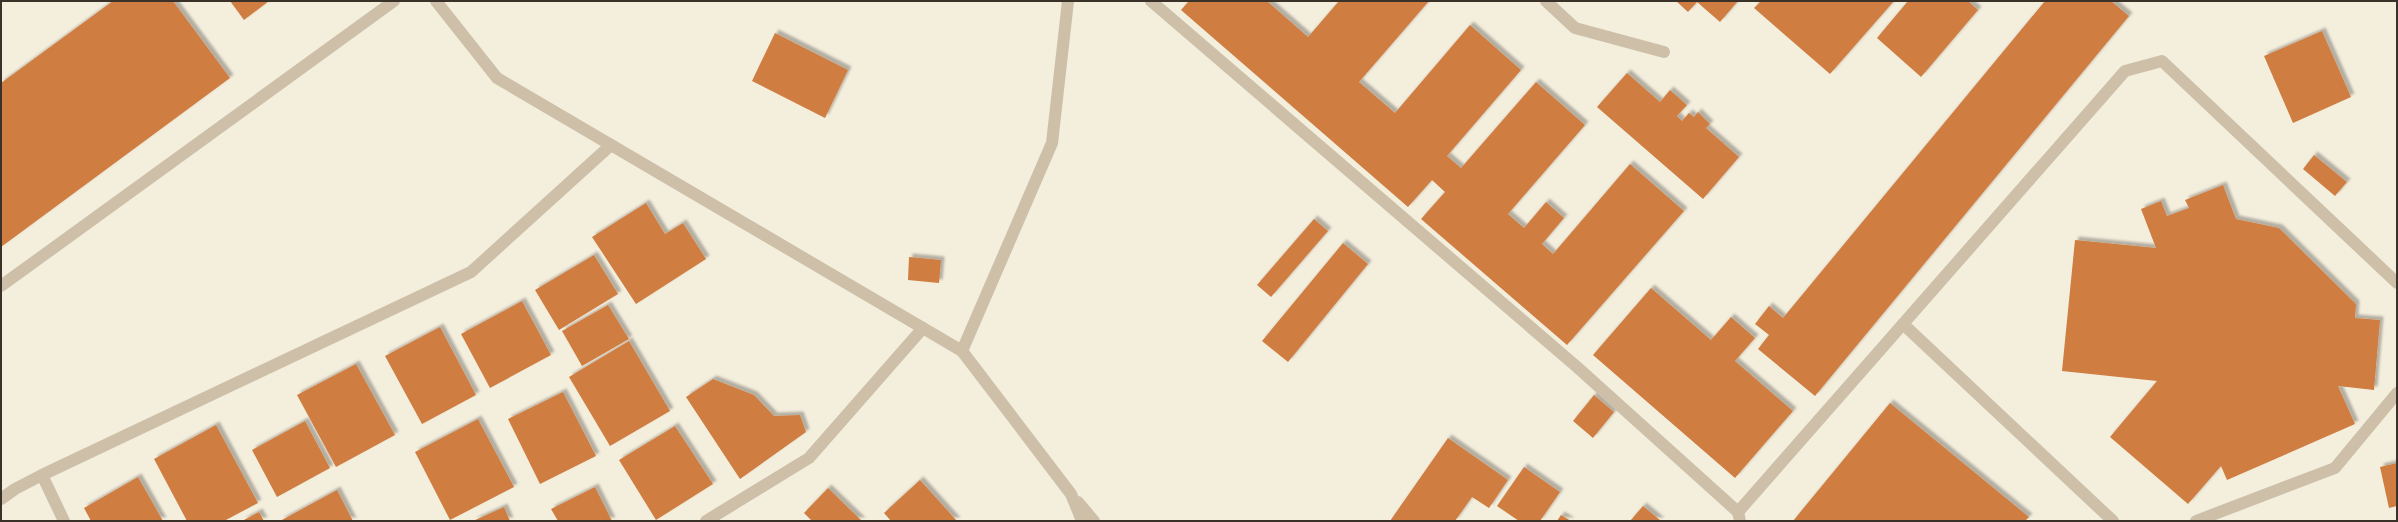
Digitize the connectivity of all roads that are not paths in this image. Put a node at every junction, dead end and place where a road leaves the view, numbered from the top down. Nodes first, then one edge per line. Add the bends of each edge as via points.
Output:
1 (394, 1) edge
2 (436, 1) edge
3 (1068, 1) edge
4 (1151, 1) edge
5 (1546, 1) edge
6 (1664, 52) dead end
7 (611, 145) junction
8 (2397, 283) edge
9 (1, 286) edge
10 (1903, 324) junction
11 (923, 328) junction
12 (962, 351) junction
13 (2397, 393) edge
14 (42, 475) junction
15 (1071, 494) junction
16 (1, 499) edge
17 (1739, 516) edge
18 (64, 521) edge
19 (706, 521) edge
20 (1082, 521) edge
21 (1094, 521) edge
22 (2113, 521) edge
23 (2196, 521) edge

1 - 9 street
2 - 7 street via 497,78
3 - 12 street via 1052,143
4 - 17 street via 1577,367
5 - 6 street via 1575,28
7 - 11 street
7 - 14 street via 470,272
8 - 10 street via 2162,61 2125,71
10 - 17 street
10 - 22 street
11 - 12 street
11 - 19 street via 809,458
12 - 15 street
13 - 23 street via 2335,468
14 - 16 street
14 - 18 street
15 - 20 street
15 - 21 street

